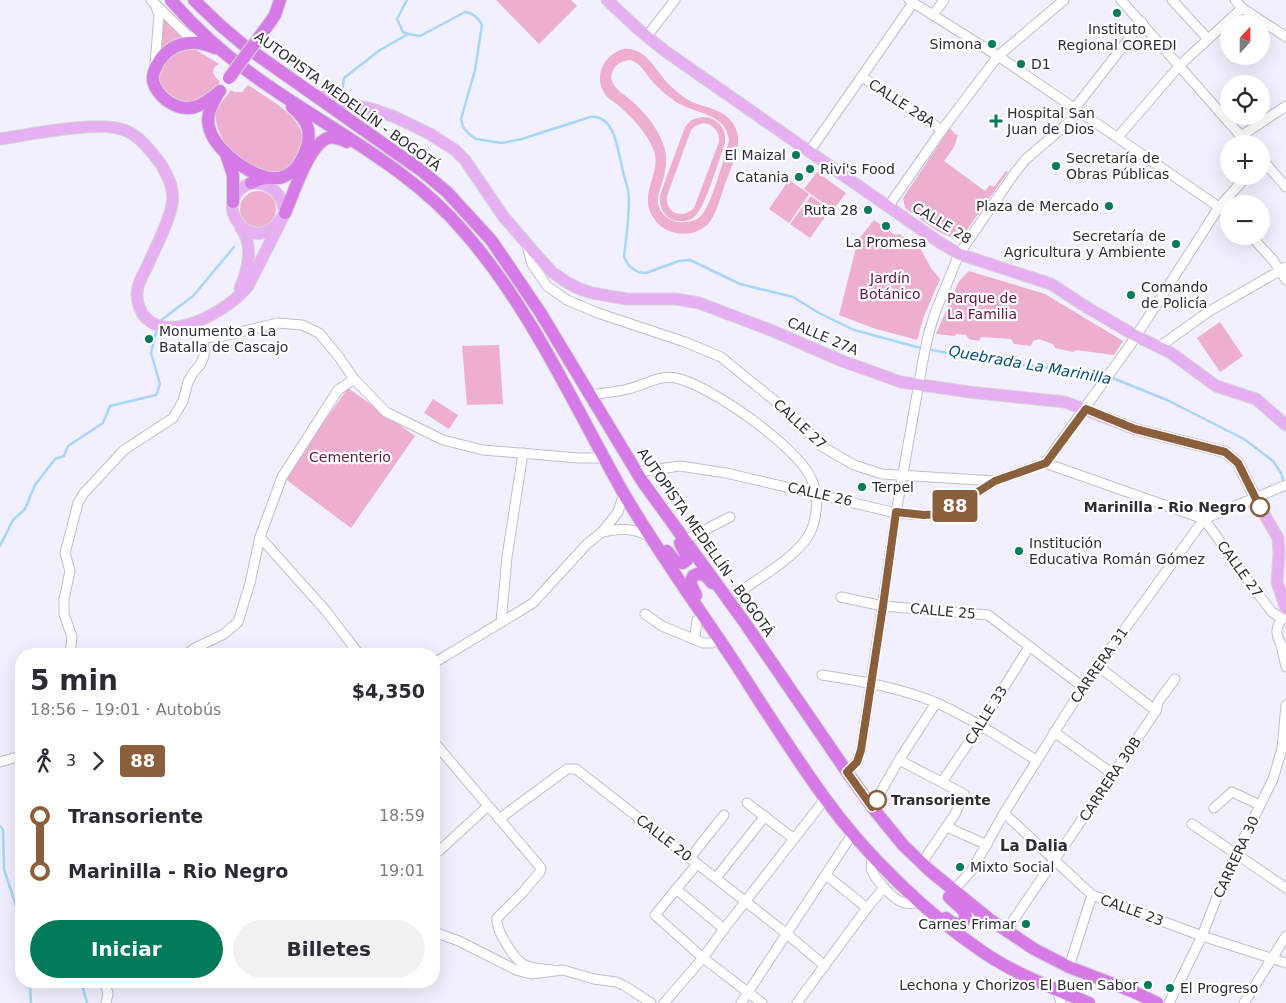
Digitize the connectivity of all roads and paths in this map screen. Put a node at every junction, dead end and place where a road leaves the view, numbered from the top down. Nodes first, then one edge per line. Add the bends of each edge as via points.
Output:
1 (171, 0) edge
2 (194, 0) edge
3 (280, 0) edge
4 (607, 0) edge
5 (675, 0) edge
6 (944, 0) edge
7 (1064, 0) edge
8 (1121, 0) edge
9 (1235, 0) edge
10 (1175, 1) edge
11 (153, 2) edge
12 (911, 2) edge
13 (1242, 8) junction
14 (933, 15) junction
15 (1142, 22) junction
16 (647, 36) junction
17 (1286, 38) edge
18 (1208, 39) junction
19 (205, 44) junction
20 (223, 52) junction
21 (998, 56) junction
22 (1180, 65) junction
23 (155, 68) junction
24 (862, 77) junction
25 (270, 87) junction
26 (307, 90) junction
27 (220, 91) junction
28 (1286, 106) edge
29 (1074, 109) junction
30 (942, 130) junction
31 (1240, 135) edge
32 (1242, 135) edge
33 (1118, 137) junction
34 (0, 139) edge
35 (224, 150) junction
36 (371, 152) junction
37 (809, 152) junction
38 (1270, 169) edge
39 (259, 180) junction
40 (1239, 185) edge
41 (1286, 187) edge
42 (233, 202) junction
43 (888, 207) junction
44 (1219, 207) junction
45 (285, 212) junction
46 (237, 223) junction
47 (527, 245) junction
48 (1259, 245) edge
49 (959, 254) junction
50 (1283, 269) edge
51 (1286, 280) edge
52 (228, 306) junction
53 (180, 326) junction
54 (1136, 336) junction
55 (201, 338) junction
56 (1159, 347) junction
57 (354, 379) junction
58 (920, 385) junction
59 (590, 395) junction
60 (1086, 409) junction
61 (1286, 425) edge
62 (523, 453) junction
63 (605, 458) junction
64 (1046, 463) junction
65 (640, 476) junction
66 (902, 476) junction
67 (995, 481) junction
68 (1286, 484) edge
69 (622, 490) junction
70 (816, 493) junction
71 (1256, 497) junction
72 (896, 512) junction
73 (730, 517) dead end
74 (1204, 520) junction
75 (602, 532) junction
76 (649, 536) junction
77 (260, 537) junction
78 (685, 540) junction
79 (738, 593) dead end
80 (841, 597) dead end
81 (883, 606) junction
82 (1272, 612) junction
83 (645, 614) dead end
84 (1285, 615) edge
85 (697, 620) dead end
86 (501, 623) junction
87 (745, 623) junction
88 (1277, 632) junction
89 (691, 638) junction
90 (712, 644) dead end
91 (1028, 647) junction
92 (71, 648) edge
93 (195, 648) edge
94 (354, 648) edge
95 (1284, 650) edge
96 (440, 659) edge
97 (1098, 666) junction
98 (1286, 667) edge
99 (822, 675) dead end
100 (1175, 679) dead end
101 (746, 680) junction
102 (871, 682) junction
103 (1083, 687) junction
104 (936, 703) junction
105 (1286, 705) edge
106 (1156, 712) junction
107 (980, 726) junction
108 (1054, 732) junction
109 (440, 749) edge
110 (1284, 751) edge
111 (15, 758) edge
112 (900, 760) junction
113 (1036, 760) junction
114 (0, 762) edge
115 (847, 772) junction
116 (1113, 774) junction
117 (942, 782) junction
118 (825, 799) junction
119 (747, 803) dead end
120 (1260, 805) junction
121 (488, 806) junction
122 (872, 807) junction
123 (1214, 808) dead end
124 (1004, 813) junction
125 (724, 815) dead end
126 (765, 816) junction
127 (499, 819) junction
128 (1192, 824) dead end
129 (946, 827) junction
130 (853, 833) junction
131 (794, 839) junction
132 (987, 845) junction
133 (440, 850) edge
134 (1236, 854) junction
135 (873, 856) junction
136 (917, 859) junction
137 (1055, 860) junction
138 (694, 861) junction
139 (885, 867) junction
140 (826, 875) junction
141 (716, 878) junction
142 (884, 888) junction
143 (1286, 888) edge
144 (676, 890) junction
145 (954, 890) junction
146 (1092, 895) junction
147 (746, 901) junction
148 (921, 902) junction
149 (867, 908) junction
150 (724, 929) junction
151 (1006, 931) junction
152 (440, 934) edge
153 (788, 934) junction
154 (1202, 936) junction
155 (1286, 936) edge
156 (704, 958) junction
157 (1272, 959) junction
158 (1286, 963) edge
159 (825, 966) junction
160 (1069, 967) junction
161 (553, 970) junction
162 (107, 988) edge
163 (1057, 990) junction
164 (748, 992) junction
165 (106, 1003) edge
166 (651, 1003) edge
167 (664, 1003) edge
168 (741, 1003) edge
169 (762, 1003) edge
170 (797, 1003) edge
171 (1061, 1003) edge
172 (1089, 1003) edge
173 (1157, 1003) edge
174 (1169, 1003) edge
175 (1244, 1003) edge

1 - 20 highway, AUTOPISTA MEDELLÍN - BOGOTÁ
2 - 26 highway, AUTOPISTA MEDELLÍN - BOGOTÁ via 246,47
3 - 27 highway, bridge via 271,22
4 - 16 main road, CALLE 28
5 - 16 street
6 - 14 street
7 - 21 street
8 - 15 street
9 - 13 street
10 - 18 street
11 - 19 street via 187,35
11 - 23 street via 159,15
12 - 14 street
12 - 24 street
13 - 17 street
13 - 18 street
14 - 21 street
15 - 22 street
15 - 29 street
16 - 37 main road, CALLE 28
18 - 22 street
19 - 20 highway
19 - 23 highway via 176,45 164,54
20 - 25 highway, AUTOPISTA MEDELLÍN - BOGOTÁ
21 - 29 street
21 - 30 street
22 - 31 street
22 - 33 street
23 - 27 highway via 153,81 158,92 177,107 197,107
24 - 30 street, CALLE 28A
24 - 37 street
25 - 36 highway, AUTOPISTA MEDELLÍN - BOGOTÁ
25 - 39 highway via 305,121 308,140 299,164 291,173 276,179
26 - 47 main road, CALLE 27A via 340,103 372,109 442,140 466,160 503,216
26 - 59 highway, AUTOPISTA MEDELLÍN - BOGOTÁ via 393,149 447,192 504,258
27 - 35 highway via 208,120 210,130
28 - 32 street
29 - 33 street
29 - 49 street via 1069,122 1025,160
30 - 43 street
33 - 44 street
34 - 53 main road via 114,127 134,134 150,150 166,173 173,200 137,293 138,304 144,316 158,326
35 - 39 highway
35 - 42 highway via 233,175
36 - 45 highway via 336,138 323,140 309,158
36 - 63 highway, AUTOPISTA MEDELLÍN - BOGOTÁ via 428,195 482,254 529,322
37 - 43 main road, CALLE 28
38 - 41 street
39 - 42 main road via 240,190
39 - 45 main road via 279,195
40 - 44 street
42 - 46 main road
43 - 49 main road, CALLE 28
44 - 54 street
45 - 46 main road via 275,226 260,233 251,233
45 - 52 main road via 248,286
46 - 52 main road via 245,233 249,254 244,279
47 - 58 main road, CALLE 27A via 552,272 592,293 627,299 676,299 699,303 842,361 888,378
47 - 66 street, CALLE 27 via 532,264 547,286 567,300 721,357 791,414 823,448 860,468
48 - 50 street
49 - 54 main road, CALLE 28 via 1051,284
49 - 58 street via 929,332
50 - 51 street
50 - 56 street via 1208,312
52 - 53 main road
53 - 55 street
54 - 56 main road, CALLE 28
54 - 60 street
55 - 57 street via 278,323 302,325 319,333
55 - 92 street via 204,356 188,382 183,402 173,418 124,450 78,502 65,553 70,571 64,614 72,637
56 - 61 main road, CALLE 28 via 1216,386 1256,399
57 - 62 street via 386,412 443,440 483,450
57 - 77 street via 338,390 282,476
58 - 60 main road, CALLE 27A via 1048,399
58 - 66 street
59 - 65 highway, AUTOPISTA MEDELLÍN - BOGOTÁ
59 - 70 street via 630,389 664,378 674,377 691,384 724,401 786,447 804,465
60 - 64 street
60 - 71 main road, CALLE 27A via 1135,429 1225,452 1238,463
62 - 63 street
62 - 86 street via 507,557
63 - 69 highway, AUTOPISTA MEDELLÍN - BOGOTÁ
64 - 67 street, CALLE 27
64 - 74 street
65 - 69 highway via 644,492 686,551 687,560 678,563 673,559
65 - 70 street, CALLE 26 via 680,466
65 - 78 highway, AUTOPISTA MEDELLÍN - BOGOTÁ
66 - 67 street, CALLE 27
66 - 72 street
67 - 72 street, CALLE 26 via 939,514
68 - 71 street
69 - 75 street via 618,512
69 - 76 highway, AUTOPISTA MEDELLÍN - BOGOTÁ
70 - 72 street, CALLE 26
70 - 79 street via 814,524 802,545
71 - 74 street
71 - 84 main road, CALLE 27A via 1278,538 1277,582
72 - 81 street
73 - 78 street
74 - 82 street, CALLE 27
74 - 97 street, CARRERA 31
75 - 76 street via 629,529
75 - 86 street via 587,544 533,604
76 - 101 highway, AUTOPISTA MEDELLÍN - BOGOTÁ
77 - 93 street via 238,622 224,634
77 - 94 street via 326,610
78 - 87 highway, AUTOPISTA MEDELLÍN - BOGOTÁ
80 - 81 street, CALLE 25
81 - 91 street, CALLE 25 via 988,616
81 - 102 street
82 - 84 street, CALLE 27
82 - 88 street, CALLE 27
83 - 89 street via 662,626
84 - 88 street via 1278,624
85 - 89 street via 695,636
86 - 96 street
87 - 101 highway via 732,612 708,578 700,574 693,576 691,586 737,656
87 - 115 highway, AUTOPISTA MEDELLÍN - BOGOTÁ
88 - 95 street, CALLE 27
89 - 90 street
91 - 103 street, CALLE 25
91 - 107 street, CALLE 33
95 - 98 street
97 - 103 street, CARRERA 31
97 - 106 street
99 - 102 street
100 - 106 street, CARRERA 30B via 1158,702
101 - 118 highway, AUTOPISTA MEDELLÍN - BOGOTÁ
102 - 104 street
102 - 115 street via 861,750 857,762
103 - 108 street, CARRERA 31
104 - 107 street
104 - 112 street
105 - 110 street, CARRERA 30
106 - 116 street, CARRERA 30B
107 - 113 street
107 - 117 street, CALLE 33
108 - 113 street, CARRERA 31
108 - 116 street
109 - 121 street
110 - 120 street, CARRERA 30
111 - 114 street
112 - 117 street
112 - 122 street
113 - 124 street, CARRERA 31
115 - 122 highway, AUTOPISTA MEDELLÍN - BOGOTÁ
116 - 137 street, CARRERA 30B
117 - 129 street via 964,794
118 - 130 highway, AUTOPISTA MEDELLÍN - BOGOTÁ
118 - 131 street
119 - 126 street
120 - 123 street via 1232,792
120 - 134 street, CARRERA 30
121 - 127 street
121 - 133 street
122 - 136 highway, AUTOPISTA MEDELLÍN - BOGOTÁ
124 - 132 street, CARRERA 31
124 - 137 street, CALLE 23
125 - 138 street
126 - 131 street
126 - 141 street
127 - 138 street, CALLE 20 via 567,769 576,769
127 - 161 street via 541,868 524,892 497,918 496,924 520,961 531,967
128 - 134 street
129 - 132 street
129 - 136 street
130 - 135 highway, AUTOPISTA MEDELLÍN - BOGOTÁ
130 - 140 street
131 - 147 street
132 - 145 street, CARRERA 31 via 972,870
134 - 143 street
134 - 154 street, CARRERA 30
135 - 139 highway, AUTOPISTA MEDELLÍN - BOGOTÁ
135 - 142 street via 872,872
136 - 139 highway via 915,864 919,870 963,910 966,917 962,923 949,921 900,876
136 - 145 highway, AUTOPISTA MEDELLÍN - BOGOTÁ
137 - 146 street, CALLE 23
137 - 151 street, CARRERA 30B
138 - 141 street, CALLE 20
138 - 144 street
139 - 148 highway, AUTOPISTA MEDELLÍN - BOGOTÁ
140 - 149 street
140 - 153 street
141 - 147 street, CALLE 20
142 - 148 street via 900,902
142 - 149 street
144 - 150 street
144 - 156 street via 655,914
145 - 151 highway, AUTOPISTA MEDELLÍN - BOGOTÁ
146 - 154 street, CALLE 23
146 - 160 street
147 - 150 street
147 - 153 street, CALLE 20
148 - 163 highway, AUTOPISTA MEDELLÍN - BOGOTÁ via 983,952 1012,970
149 - 159 street
150 - 156 street
151 - 160 highway, AUTOPISTA MEDELLÍN - BOGOTÁ
152 - 161 street via 516,970 531,974
153 - 159 street, CALLE 20
153 - 164 street
154 - 157 street, CALLE 23
154 - 174 street, CARRERA 30
155 - 157 street
156 - 164 street
156 - 167 street
157 - 158 street, CALLE 23
157 - 175 street
159 - 170 street
160 - 173 highway, AUTOPISTA MEDELLÍN - BOGOTÁ
161 - 166 street via 620,984
162 - 165 street
163 - 171 street
163 - 172 highway, AUTOPISTA MEDELLÍN - BOGOTÁ
164 - 168 street
164 - 169 street

